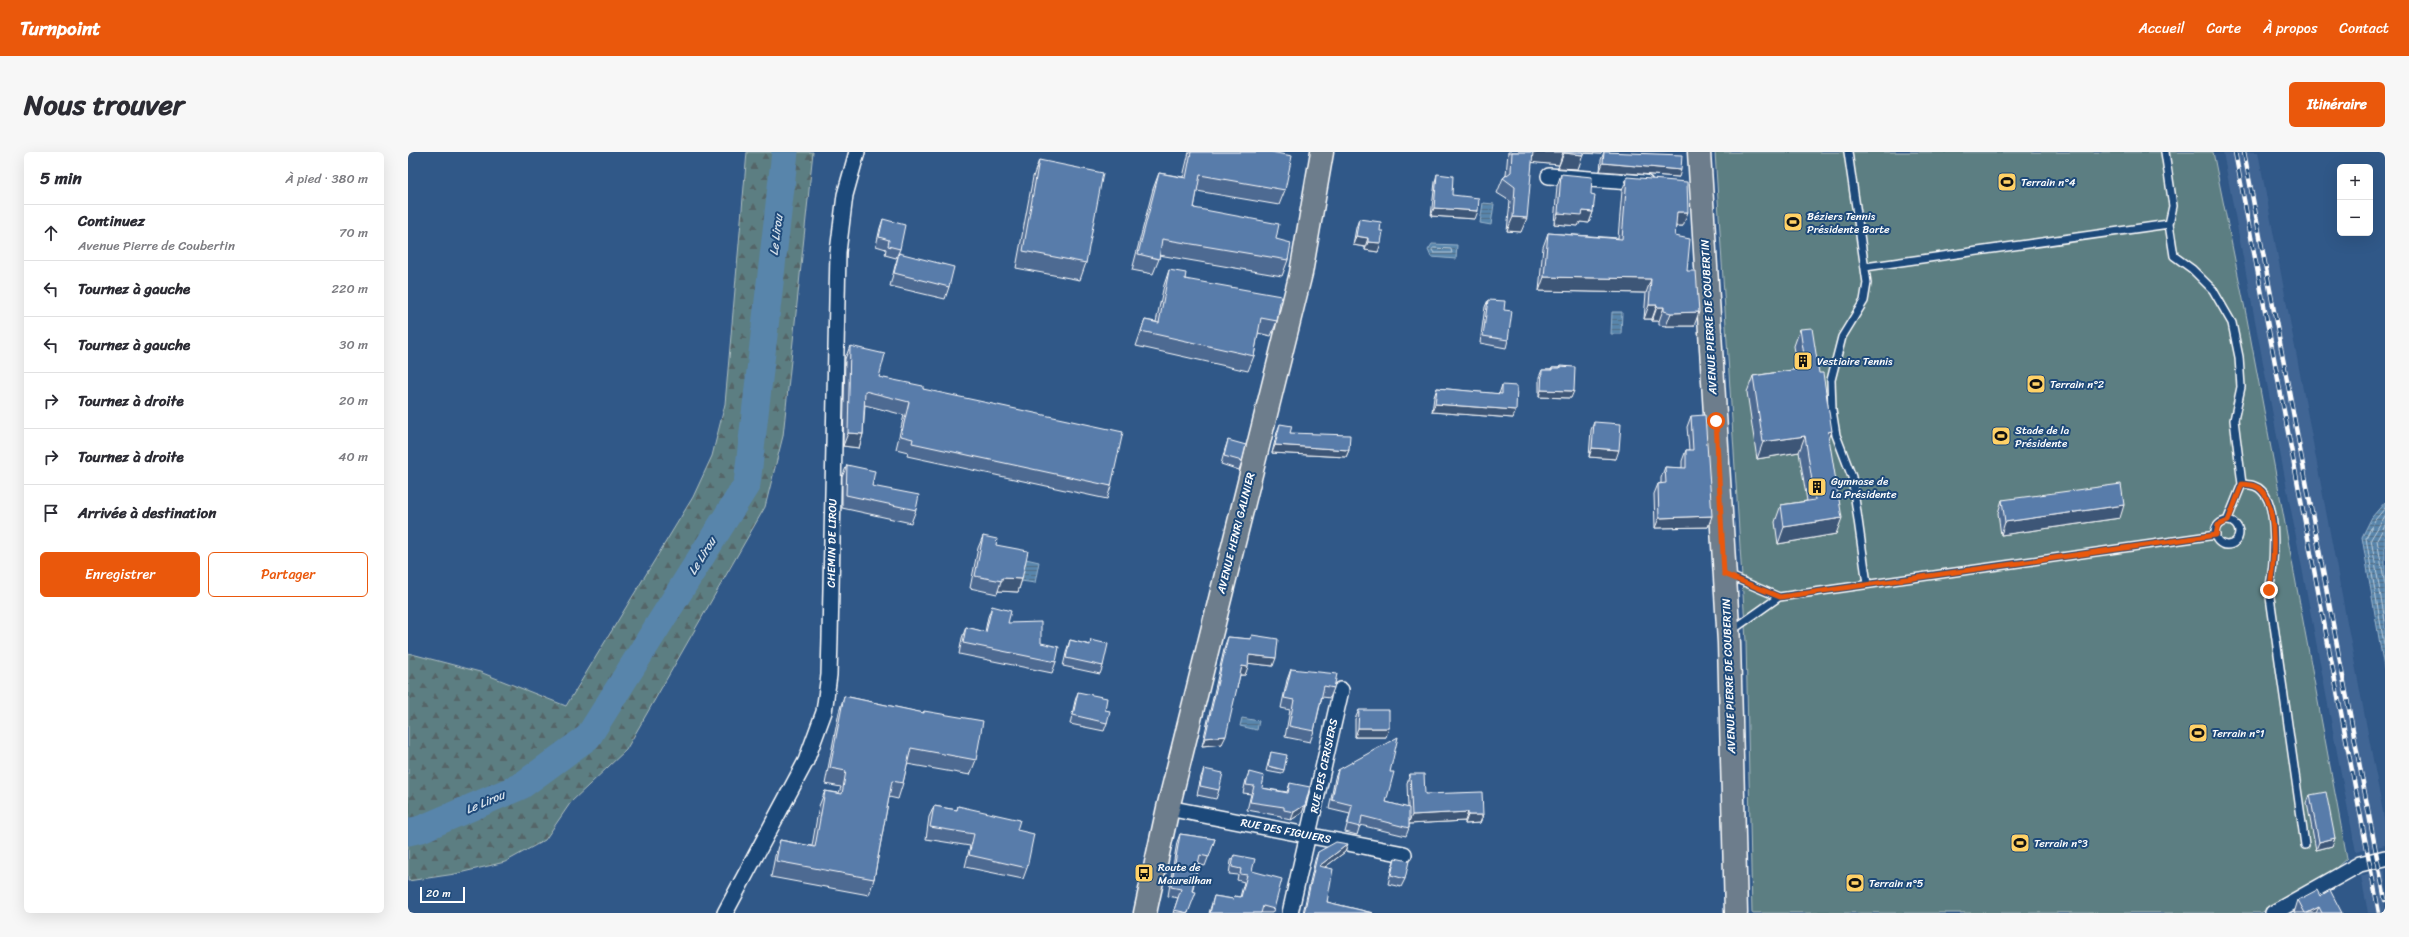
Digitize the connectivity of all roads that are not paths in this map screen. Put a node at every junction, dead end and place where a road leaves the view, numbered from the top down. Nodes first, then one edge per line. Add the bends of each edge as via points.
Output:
1 (857, 152) edge
2 (1322, 152) edge
3 (1699, 152) edge
4 (1848, 152) edge
5 (2165, 152) edge
6 (1549, 176) dead end
7 (1656, 184) edge
8 (2169, 224) junction
9 (1865, 266) junction
10 (2242, 484) junction
11 (2228, 521) junction
12 (2216, 535) junction
13 (1724, 574) junction
14 (1867, 584) junction
15 (1780, 597) junction
16 (1728, 634) junction
17 (1341, 690) dead end
18 (1168, 808) junction
19 (1309, 835) junction
20 (2306, 845) dead end
21 (1404, 854) dead end
22 (2385, 858) edge
23 (725, 913) edge
24 (1145, 913) edge
25 (1290, 913) edge
26 (1736, 913) edge
27 (2273, 913) edge

1 - 23 street, CHEMIN DE LIROU via 845,195 838,252 829,675 824,712 806,761
2 - 18 main road, AVENUE HENRI GALINIER via 1301,273
3 - 13 main road, AVENUE PIERRE DE COUBERTIN via 1694,187
4 - 9 lane
5 - 8 lane via 2173,206
6 - 7 street
8 - 9 lane
8 - 10 lane via 2174,256 2192,269 2213,290 2232,323 2239,357 2241,387 2234,420
9 - 14 lane via 1867,283 1864,302 1842,337 1831,380 1836,435 1852,477
10 - 11 lane
10 - 20 lane via 2257,487 2264,492 2268,503 2275,555 2269,590
11 - 12 lane via 2218,525
11 - 12 lane via 2237,525 2239,530 2236,540 2227,544 2222,543
12 - 14 lane
13 - 15 lane
13 - 16 main road, AVENUE PIERRE DE COUBERTIN
14 - 15 lane
15 - 16 lane
16 - 26 main road, AVENUE PIERRE DE COUBERTIN
17 - 19 street, RUE DES CERISIERS
18 - 19 street, RUE DES FIGUIERS
18 - 24 main road, AVENUE HENRI GALINIER
19 - 21 street, RUE DES FIGUIERS
19 - 25 street, RUE DES CERISIERS
22 - 27 street via 2360,864

